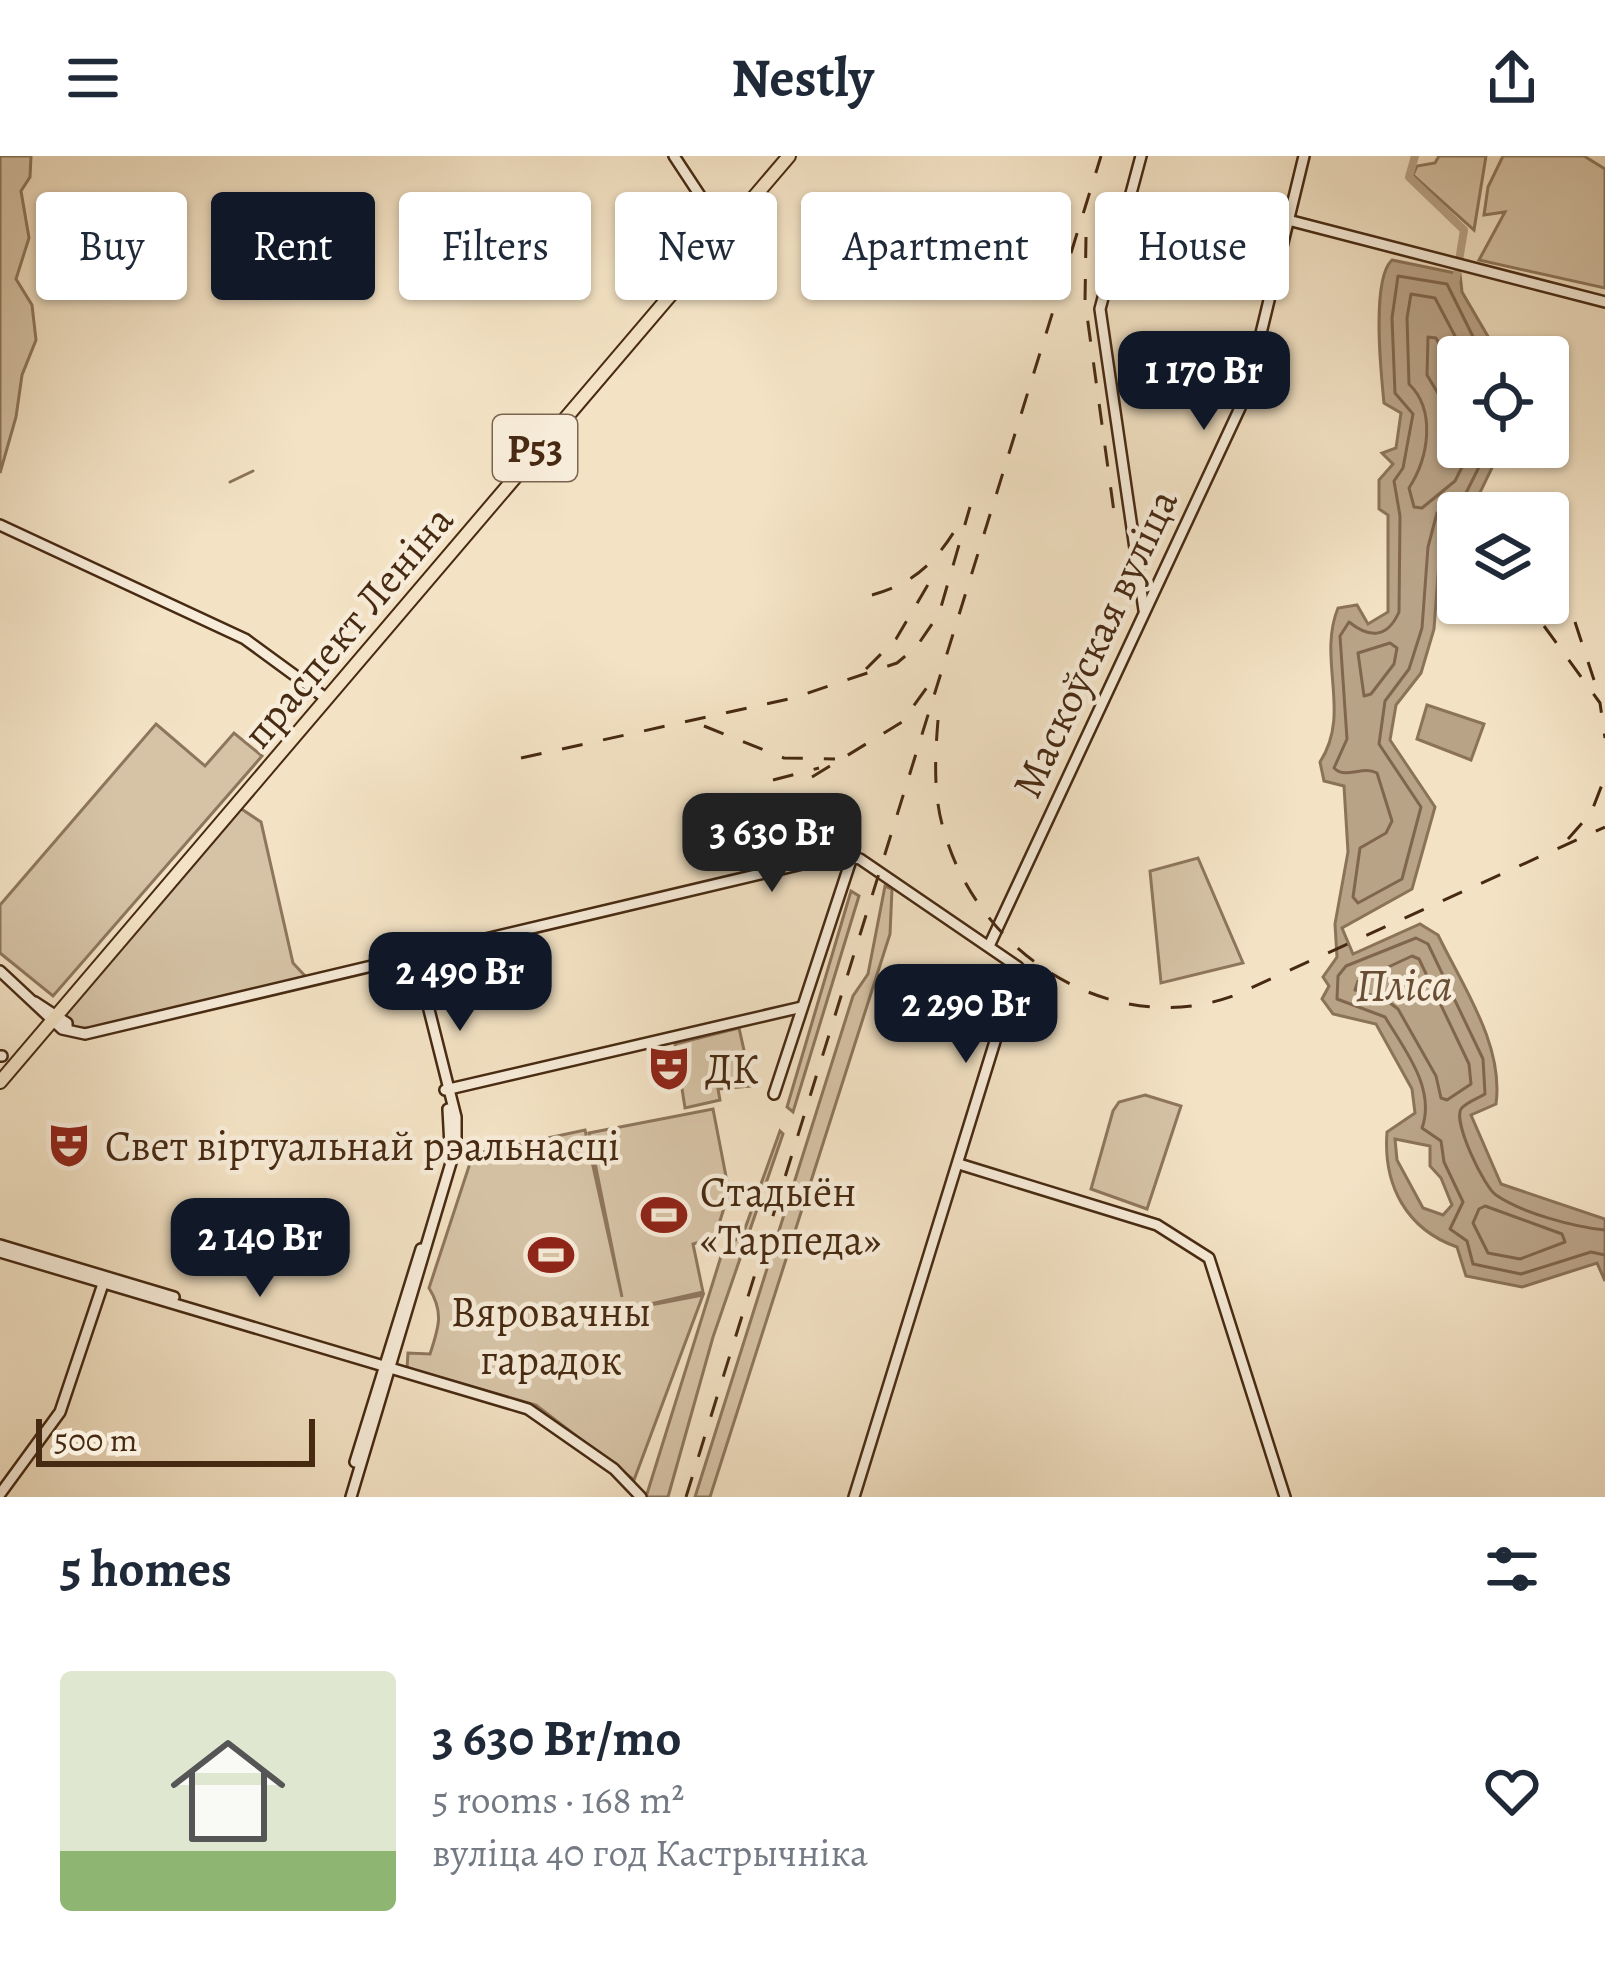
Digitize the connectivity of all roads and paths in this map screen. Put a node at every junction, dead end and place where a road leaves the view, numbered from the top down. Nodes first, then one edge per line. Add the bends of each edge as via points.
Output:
1 (674, 156) edge
2 (787, 156) edge
3 (1141, 156) edge
4 (1304, 156) edge
5 (698, 192) edge
6 (754, 192) edge
7 (1289, 216) edge
8 (1289, 220) edge
9 (660, 300) edge
10 (1269, 300) edge
11 (1605, 302) edge
12 (0, 525) edge
13 (1144, 610) junction
14 (323, 700) junction
15 (852, 856) junction
16 (989, 946) junction
17 (416, 958) junction
18 (0, 971) edge
19 (802, 1006) junction
20 (50, 1012) junction
21 (0, 1078) edge
22 (447, 1090) junction
23 (774, 1094) dead end
24 (959, 1163) junction
25 (1042, 1189) junction
26 (1038, 1204) dead end
27 (0, 1249) edge
28 (104, 1279) junction
29 (385, 1365) junction
30 (350, 1491) edge
31 (1283, 1491) edge
32 (0, 1494) edge
33 (640, 1497) edge
34 (854, 1497) edge

1 - 5 main road
2 - 6 main road, праспект Леніна / Р53
3 - 13 main road via 1100,310
4 - 7 main road, Маскоўская вуліца
8 - 11 main road
9 - 14 main road, праспект Леніна / Р53
10 - 13 main road, Маскоўская вуліца via 1246,395
12 - 14 main road via 245,639
13 - 16 main road, Маскоўская вуліца
14 - 20 main road, праспект Леніна / Р53
15 - 16 main road
15 - 17 main road
15 - 19 main road
16 - 24 main road via 1016,964 1018,975
17 - 20 main road via 107,1031 79,1034
17 - 22 main road
18 - 20 main road
19 - 22 main road
19 - 23 main road
20 - 21 main road, праспект Леніна / Р53
22 - 29 main road via 448,1159
24 - 25 main road
24 - 34 main road
25 - 26 main road
25 - 31 main road via 1157,1225 1209,1258
27 - 28 main road
28 - 29 main road
28 - 32 main road via 59,1412
29 - 30 main road
29 - 33 main road via 528,1409

